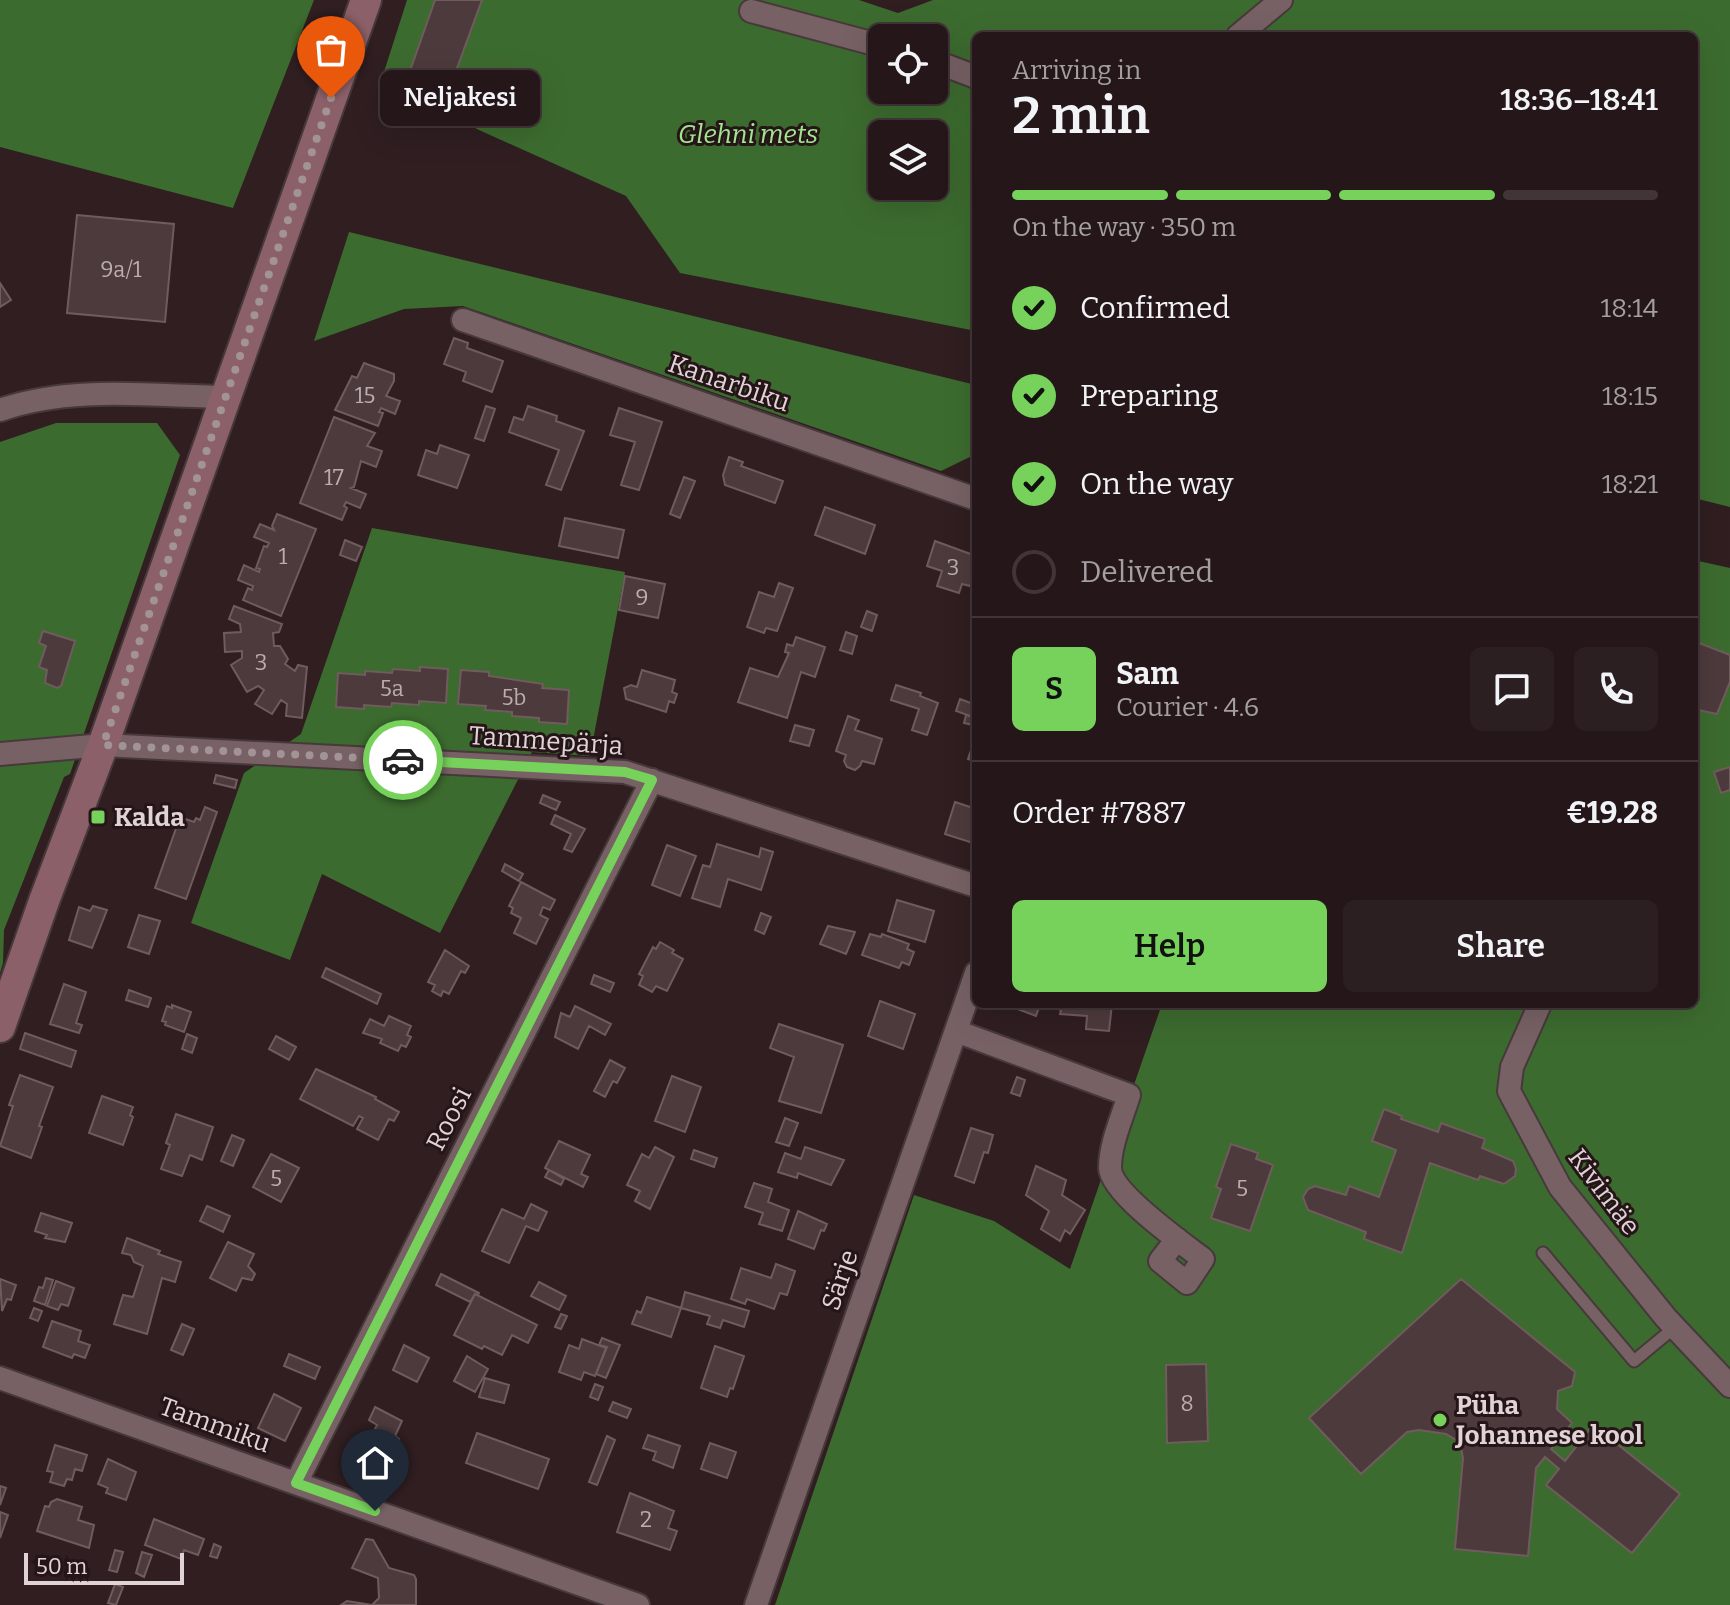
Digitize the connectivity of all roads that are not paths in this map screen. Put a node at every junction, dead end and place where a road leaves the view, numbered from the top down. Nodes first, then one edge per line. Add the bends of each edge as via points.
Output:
1 (366, 0) edge
2 (1281, 0) edge
3 (751, 11) dead end
4 (1243, 32) edge
5 (868, 42) edge
6 (948, 66) edge
7 (972, 75) edge
8 (463, 320) dead end
9 (227, 397) junction
10 (0, 410) edge
11 (972, 498) edge
12 (103, 745) junction
13 (0, 754) edge
14 (652, 780) junction
15 (972, 885) edge
16 (972, 985) edge
17 (1538, 1008) edge
18 (0, 1027) edge
19 (956, 1031) junction
20 (1177, 1239) dead end
21 (1543, 1253) dead end
22 (1675, 1327) junction
23 (0, 1378) edge
24 (1730, 1386) edge
25 (296, 1483) junction
26 (638, 1605) edge
27 (756, 1605) edge

1 - 9 main road
2 - 4 street
3 - 5 street
6 - 7 street
8 - 11 street, Kanarbiku
9 - 10 street via 89,394
9 - 12 main road
12 - 13 street, Tammepärja
12 - 14 street, Tammepärja via 625,772
12 - 18 main road
14 - 15 street, Tammepärja
14 - 25 street, Roosi
16 - 19 street, Särje
17 - 22 street, Kivimäe via 1512,1067 1509,1091 1560,1187
19 - 20 street via 1129,1095 1110,1172 1126,1197
19 - 27 street, Särje
21 - 22 lane via 1634,1361
22 - 24 street, Kivimäe
23 - 25 street, Tammiku
25 - 26 street, Tammiku

